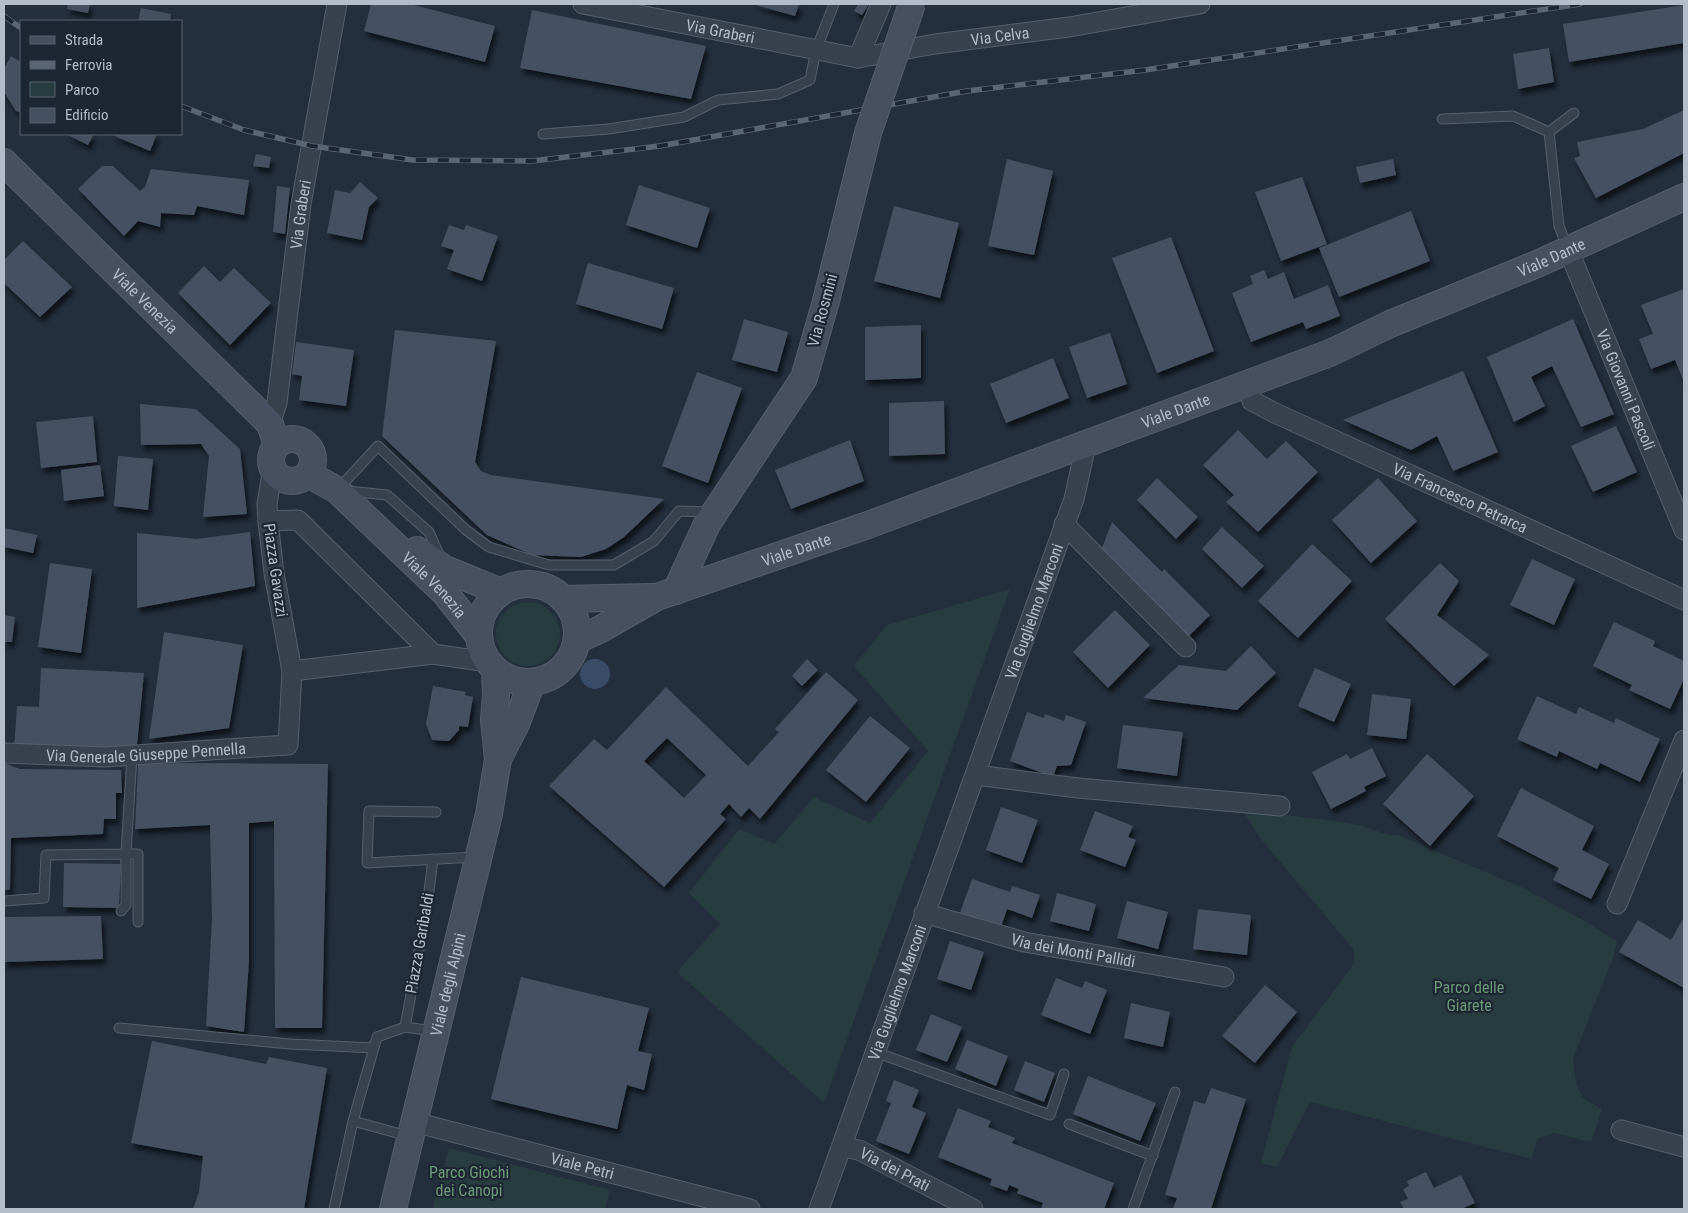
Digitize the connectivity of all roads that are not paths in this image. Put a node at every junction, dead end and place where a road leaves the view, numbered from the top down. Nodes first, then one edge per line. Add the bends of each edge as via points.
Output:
1 (337, 4) edge
2 (583, 4) edge
3 (834, 4) edge
4 (881, 4) edge
5 (912, 4) edge
6 (1200, 4) edge
7 (816, 50) junction
8 (858, 58) junction
9 (1574, 113) dead end
10 (1442, 119) dead end
11 (1549, 132) junction
12 (543, 134) dead end
13 (4, 162) edge
14 (1684, 197) edge
15 (1568, 249) junction
16 (1248, 385) junction
17 (1086, 445) junction
18 (273, 446) junction
19 (308, 474) junction
20 (337, 490) junction
21 (715, 512) junction
22 (364, 516) junction
23 (268, 521) junction
24 (1064, 524) junction
25 (1684, 530) edge
26 (445, 569) junction
27 (501, 592) junction
28 (666, 594) junction
29 (564, 598) junction
30 (1684, 600) edge
31 (479, 636) junction
32 (577, 640) junction
33 (1186, 647) dead end
34 (433, 654) junction
35 (491, 666) junction
36 (292, 672) junction
37 (532, 682) junction
38 (1684, 740) edge
39 (288, 745) joint
40 (4, 753) edge
41 (132, 755) junction
42 (498, 759) junction
43 (976, 775) junction
44 (1280, 806) dead end
45 (436, 812) dead end
46 (126, 854) junction
47 (478, 857) junction
48 (432, 859) junction
49 (4, 900) edge
50 (1616, 904) dead end
51 (120, 911) dead end
52 (924, 913) junction
53 (138, 922) dead end
54 (1224, 977) dead end
55 (405, 1027) junction
56 (119, 1028) dead end
57 (436, 1031) junction
58 (374, 1048) junction
59 (874, 1052) junction
60 (1064, 1074) dead end
61 (1175, 1092) dead end
62 (353, 1121) junction
63 (1069, 1124) dead end
64 (412, 1129) junction
65 (1621, 1130) dead end
66 (842, 1147) junction
67 (1684, 1147) edge
68 (1153, 1156) junction
69 (334, 1209) edge
70 (393, 1209) edge
71 (750, 1209) edge
72 (819, 1209) edge
73 (973, 1209) edge
74 (1133, 1209) edge

1 - 18 street, Via Graberi via 301,204
2 - 7 street, Via Graberi
3 - 7 lane
4 - 8 street
5 - 21 main road, Via Rosmini, bridge via 868,133 804,378
6 - 8 street, Via Celva
7 - 8 street, Via Graberi
7 - 12 lane via 810,80 778,94 718,100 684,118
9 - 11 lane
10 - 11 lane via 1513,116
11 - 15 lane via 1559,226
13 - 18 main road, Viale Venezia
14 - 15 main road, Viale Dante
15 - 16 main road, Viale Dante via 1390,324 1330,353
15 - 25 street, Via Giovanni Pascoli
16 - 17 main road, Viale Dante
16 - 30 street, Via Francesco Petrarca via 1252,400 1275,413
17 - 24 street, Via Guglielmo Marconi via 1074,499
17 - 28 main road, Viale Dante via 868,525
18 - 19 main road, Viale Venezia via 282,478 296,480
18 - 19 main road via 290,438 304,442 314,460
18 - 23 street, Piazza Gavazzi
19 - 20 main road, Viale Venezia
20 - 21 lane via 378,446 466,530 489,546 549,565 614,565 654,541 679,510
20 - 22 main road, Viale Venezia
20 - 26 lane via 387,495 429,532
21 - 28 main road, Via Rosmini
22 - 26 main road, Viale Venezia
22 - 31 main road, Viale Venezia via 445,593
23 - 34 street via 298,520
23 - 36 street, Piazza Gavazzi
24 - 33 street
24 - 43 street, Via Guglielmo Marconi
26 - 27 main road, Viale Venezia
27 - 29 main road via 530,584 550,589
27 - 31 main road via 488,604 481,619
28 - 29 main road, Viale Dante
28 - 32 main road, Viale Dante
29 - 32 main road via 576,623
31 - 35 main road
32 - 37 main road via 561,668 543,680
34 - 35 street
34 - 36 street
35 - 37 main road via 510,679
35 - 42 main road via 496,696 494,720
36 - 39 street, Piazza Gavazzi
37 - 42 main road
38 - 50 street
39 - 41 street, Via Generale Giuseppe Pennella
40 - 41 street, Via Generale Giuseppe Pennella
41 - 46 lane
42 - 47 main road, Viale degli Alpini
43 - 44 street via 1078,788
43 - 52 street, Via Guglielmo Marconi
45 - 48 lane via 369,811 367,863
46 - 49 lane via 46,855 44,898
46 - 51 lane via 126,905
46 - 53 lane via 138,854
47 - 48 lane
47 - 57 main road, Viale degli Alpini
48 - 55 lane, Piazza Garibaldi via 427,907
52 - 54 street, Via dei Monti Pallidi via 1024,942
52 - 59 street, Via Guglielmo Marconi
55 - 57 lane
55 - 58 lane via 377,1037
56 - 58 lane via 290,1044
57 - 64 main road, Viale degli Alpini
58 - 62 lane
59 - 60 lane via 1050,1115
59 - 66 street, Via Guglielmo Marconi
61 - 68 lane
62 - 64 lane
62 - 69 lane
63 - 68 lane
64 - 70 main road, Viale degli Alpini
64 - 71 street, Viale Petri
65 - 67 street
66 - 72 street, Via Guglielmo Marconi
66 - 73 street, Via dei Prati via 860,1150
68 - 74 lane

